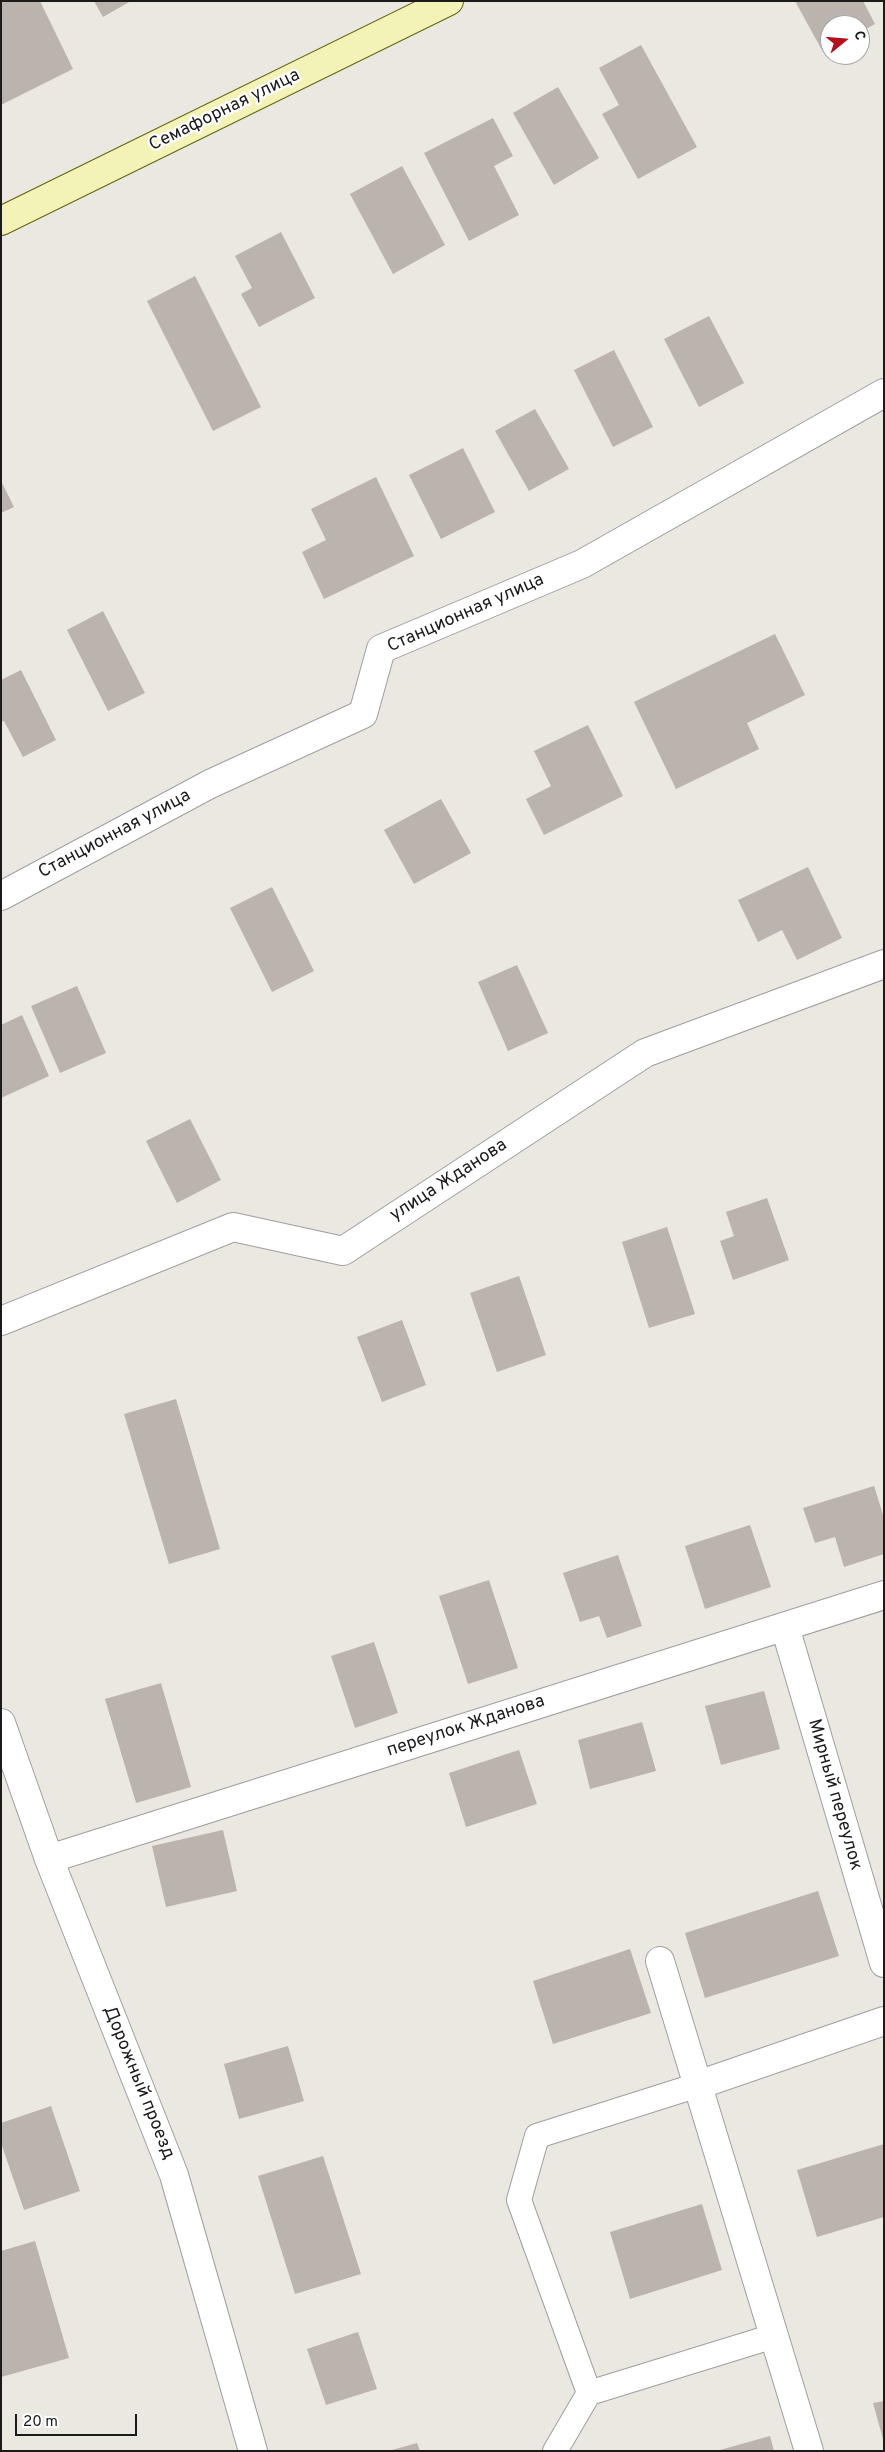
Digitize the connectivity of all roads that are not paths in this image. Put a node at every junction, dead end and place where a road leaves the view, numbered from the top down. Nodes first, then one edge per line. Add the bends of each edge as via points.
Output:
1 (449, 1) edge
2 (1, 221) edge
3 (884, 393) edge
4 (1, 896) edge
5 (884, 964) edge
6 (1, 1321) edge
7 (884, 1595) edge
8 (784, 1626) junction
9 (1, 1723) edge
10 (49, 1859) junction
11 (660, 1961) dead end
12 (884, 1963) edge
13 (884, 2021) edge
14 (698, 2085) junction
15 (774, 2336) junction
16 (589, 2393) junction
17 (253, 2451) edge
18 (555, 2451) edge
19 (809, 2451) edge

1 - 2 street, Семафорная улица
3 - 4 street, Станционная улица via 582,564 381,649 363,714 210,784
5 - 6 street, улица Жданова via 645,1053 343,1250 233,1227
7 - 8 street, переулок Жданова
8 - 10 street, переулок Жданова
8 - 12 street, Мирный переулок
9 - 10 street, Дорожный проезд
10 - 17 street, Дорожный проезд via 174,2175
11 - 14 street
13 - 14 street
14 - 15 street
14 - 16 lane via 536,2136 519,2200
15 - 16 lane
15 - 19 street
16 - 18 lane

